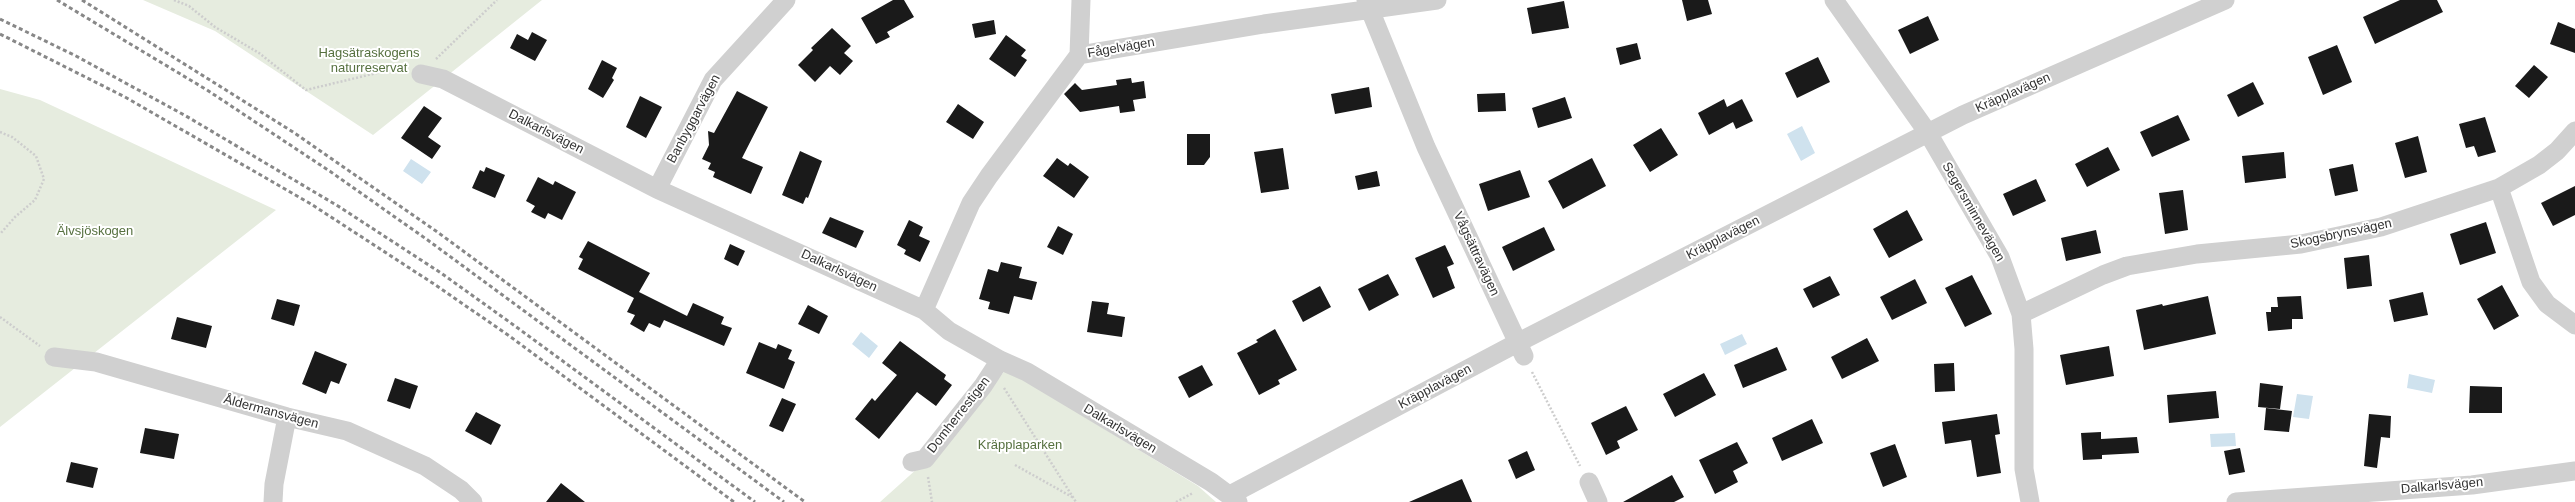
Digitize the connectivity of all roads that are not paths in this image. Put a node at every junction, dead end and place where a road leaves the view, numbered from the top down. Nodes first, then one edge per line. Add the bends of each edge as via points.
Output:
1 (786, 0) edge
2 (1081, 0) edge
3 (1438, 0) edge
4 (1834, 0) edge
5 (2225, 0) edge
6 (1367, 5) edge
7 (1079, 55) junction
8 (421, 74) road end
9 (2575, 131) edge
10 (1928, 133) junction
11 (2499, 188) junction
12 (657, 189) junction
13 (924, 310) junction
14 (2021, 314) junction
15 (2575, 326) edge
16 (1521, 350) junction
17 (54, 357) road end
18 (996, 366) junction
19 (287, 417) junction
20 (918, 461) road end
21 (2575, 471) edge
22 (1589, 482) road end
23 (1234, 498) edge
24 (273, 502) edge
25 (473, 502) edge
26 (1598, 502) edge
27 (2030, 502) edge
28 (2236, 502) edge

1 - 12 street, Banbyggarvägen via 713,80
2 - 7 street
3 - 6 street, Fågelvägen
4 - 10 street, Segersminnevägen
5 - 10 street, Kräpplavägen via 1963,115
6 - 7 street, Fågelvägen
6 - 16 street, Vågsättravägen via 1426,147
7 - 13 street, Fågelvägen via 971,203
8 - 12 street, Dalkarlsvägen via 443,79
9 - 11 street, Skogsbrynsvägen via 2540,165
10 - 14 street, Segersminnevägen via 2000,257
10 - 16 street, Kräpplavägen
11 - 14 street, Skogsbrynsvägen via 2381,227 2302,244 2197,254 2127,266
11 - 15 street via 2531,282 2548,304
12 - 13 street, Dalkarlsvägen
13 - 18 street, Dalkarlsvägen
14 - 27 street, Segersminnevägen via 2024,349 2024,469
16 - 23 street, Kräpplavägen
17 - 19 street, Åldermansvägen via 96,362
18 - 20 street, Domherrestigen
18 - 23 street, Dalkarlsvägen via 1027,372
19 - 24 street
19 - 25 street, Åldermansvägen via 347,431 425,466 461,490
21 - 28 street, Dalkarlsvägen via 2472,485
22 - 26 street

